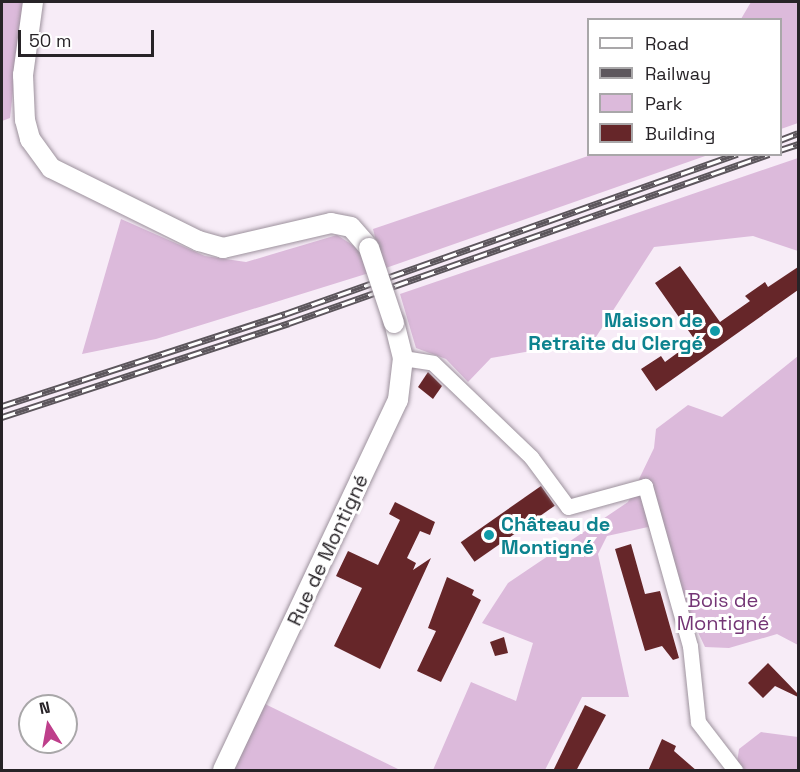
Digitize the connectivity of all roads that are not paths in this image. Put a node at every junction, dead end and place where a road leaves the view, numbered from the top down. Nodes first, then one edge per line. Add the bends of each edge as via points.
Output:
1 (33, 2) edge
2 (403, 358) junction
3 (224, 771) edge
4 (735, 771) edge

1 - 2 street, Rue de Montigné, bridge via 23,75 25,120 30,140 51,168 199,242 223,248 331,223 351,227 369,249
2 - 3 street, Rue de Montigné via 398,400
2 - 4 street via 433,363 531,456 568,507 645,486 690,646 698,722

